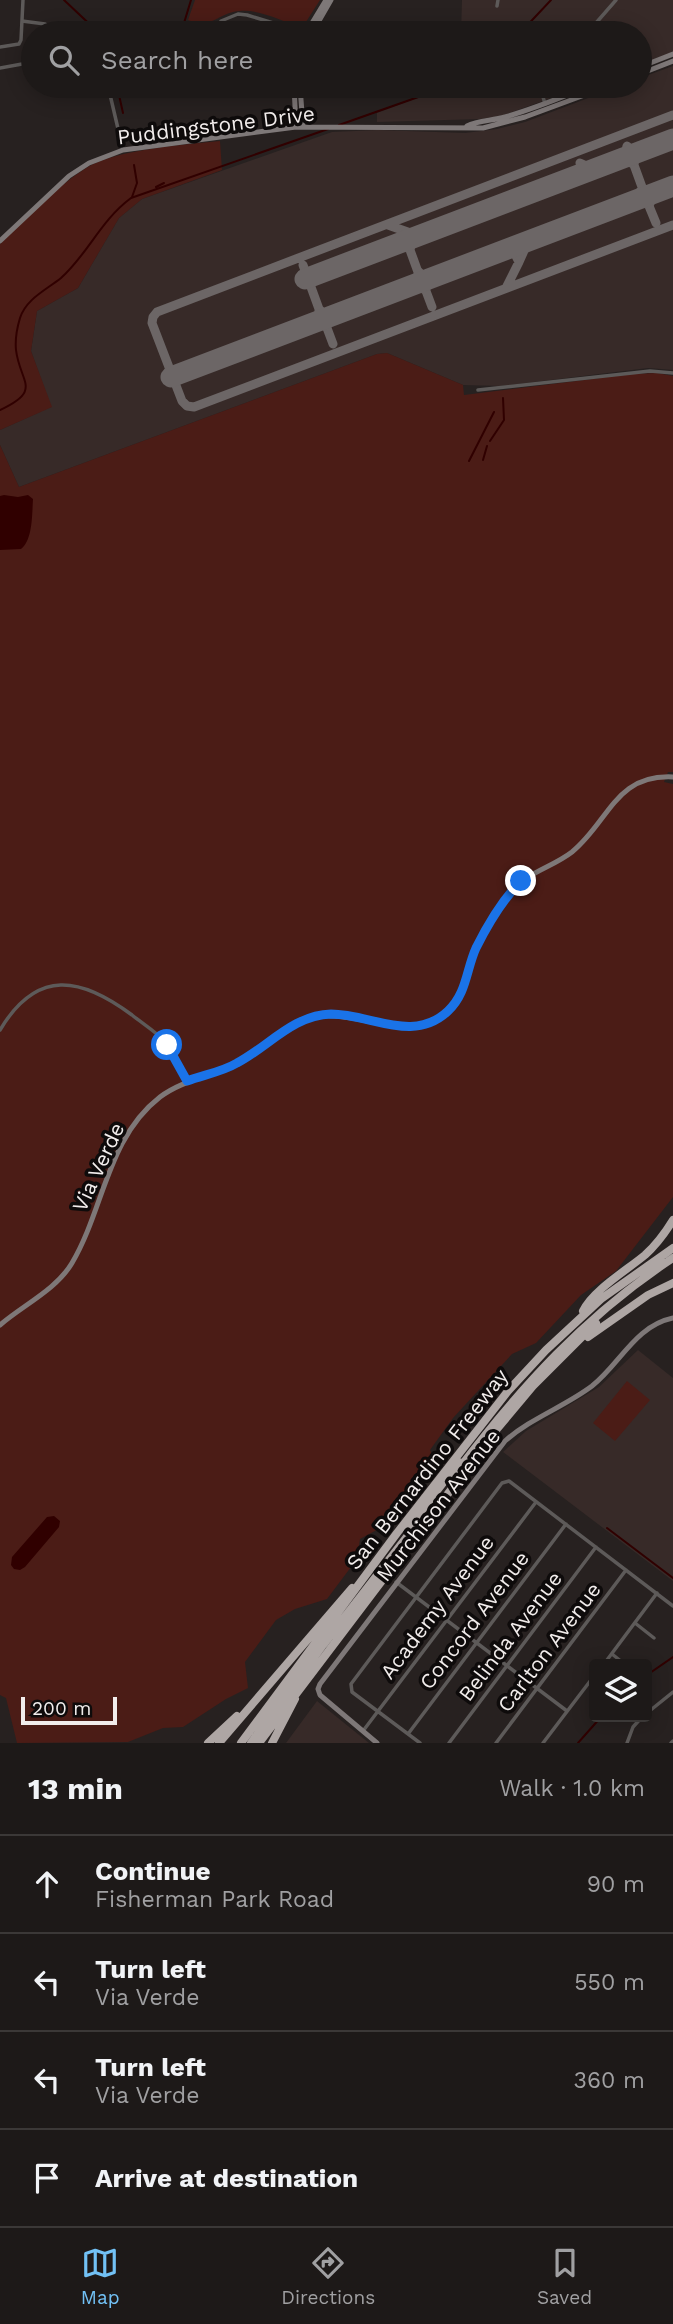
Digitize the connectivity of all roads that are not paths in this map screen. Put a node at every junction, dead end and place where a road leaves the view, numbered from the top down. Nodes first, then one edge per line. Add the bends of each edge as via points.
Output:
1 (23, 0) edge
2 (326, 0) edge
3 (331, 0) edge
4 (616, 0) edge
5 (22, 21) edge
6 (221, 21) dead end
7 (267, 21) edge
8 (315, 21) edge
9 (316, 21) edge
10 (598, 21) edge
11 (21, 29) edge
12 (0, 47) edge
13 (673, 54) edge
14 (673, 61) edge
15 (652, 62) edge
16 (21, 64) edge
17 (0, 68) edge
18 (652, 69) edge
19 (110, 98) edge
20 (295, 98) edge
21 (300, 98) edge
22 (544, 98) edge
23 (564, 98) edge
24 (571, 98) edge
25 (546, 106) junction
26 (299, 127) junction
27 (123, 150) junction
28 (0, 241) edge
29 (673, 373) edge
30 (478, 390) dead end
31 (673, 777) edge
32 (0, 1030) edge
33 (187, 1081) junction
34 (672, 1221) edge
35 (673, 1248) edge
36 (673, 1256) edge
37 (673, 1264) edge
38 (673, 1283) edge
39 (580, 1317) junction
40 (673, 1318) edge
41 (0, 1325) edge
42 (570, 1347) junction
43 (536, 1502) junction
44 (566, 1524) junction
45 (596, 1547) junction
46 (626, 1570) junction
47 (365, 1577) junction
48 (396, 1582) junction
49 (657, 1593) junction
50 (415, 1598) junction
51 (673, 1606) edge
52 (446, 1621) junction
53 (635, 1623) junction
54 (654, 1638) dead end
55 (476, 1643) junction
56 (612, 1654) junction
57 (608, 1659) edge
58 (618, 1659) edge
59 (507, 1666) junction
60 (589, 1682) edge
61 (537, 1689) junction
62 (673, 1692) edge
63 (296, 1693) junction
64 (260, 1695) junction
65 (652, 1709) edge
66 (377, 1711) junction
67 (567, 1711) junction
68 (638, 1722) edge
69 (363, 1731) junction
70 (408, 1734) junction
71 (208, 1743) edge
72 (219, 1743) edge
73 (241, 1743) edge
74 (249, 1743) edge
75 (259, 1743) edge
76 (272, 1743) edge
77 (377, 1743) edge
78 (420, 1743) edge
79 (449, 1743) edge
80 (496, 1743) edge
81 (542, 1743) edge
82 (627, 1743) edge

1 - 5 street
2 - 8 street
3 - 9 street
4 - 10 street
6 - 7 street via 238,14
11 - 12 street via 19,44
13 - 15 street
14 - 18 street
16 - 17 street
19 - 27 street
20 - 26 street
21 - 26 street
22 - 25 street
23 - 25 street, Puddingstone Drive
24 - 25 street, Puddingstone Drive
25 - 26 street, Puddingstone Drive via 466,127
26 - 27 street, Puddingstone Drive
27 - 28 street, Puddingstone Drive via 69,176
29 - 30 street via 650,371
31 - 33 street, Via Verde via 645,780 628,788 573,850 514,887 476,949 467,983 447,1012 429,1023 405,1028 331,1014 310,1018 237,1064
32 - 33 street via 19,1005 41,989 81,986 110,999 161,1037
33 - 41 street, Via Verde via 160,1097 133,1125 70,1266
34 - 39 highway via 652,1248 586,1305
35 - 39 highway, San Bernardino Freeway
36 - 74 highway via 603,1305 524,1380 298,1671
37 - 42 highway, San Bernardino Freeway
38 - 42 highway via 655,1290
39 - 47 highway, San Bernardino Freeway via 508,1391
40 - 48 street, Murchison Avenue via 648,1328 589,1388 505,1441
42 - 63 highway, San Bernardino Freeway via 497,1429
43 - 44 street
43 - 50 street via 506,1481 502,1483
43 - 52 street, Academy Avenue
44 - 45 street
44 - 55 street, Concord Avenue
45 - 46 street
45 - 59 street, Belinda Avenue
46 - 49 street
46 - 61 street, Carlton Avenue
47 - 64 highway via 343,1595
47 - 73 highway, San Bernardino Freeway
48 - 50 street
48 - 69 street, Murchison Avenue via 318,1689
49 - 51 street
49 - 53 street
50 - 52 street
50 - 66 street via 350,1688
52 - 55 street
52 - 66 street, Academy Avenue
53 - 54 street
53 - 56 street
55 - 59 street
55 - 70 street, Concord Avenue
56 - 57 street
56 - 58 street
59 - 61 street
59 - 79 street, Belinda Avenue
60 - 67 street
61 - 67 street
61 - 80 street, Carlton Avenue
62 - 65 street
63 - 75 highway, San Bernardino Freeway
63 - 76 highway
64 - 71 highway
64 - 72 highway
66 - 69 street, Academy Avenue
66 - 70 street
67 - 81 street
68 - 82 street
69 - 77 street
70 - 78 street

